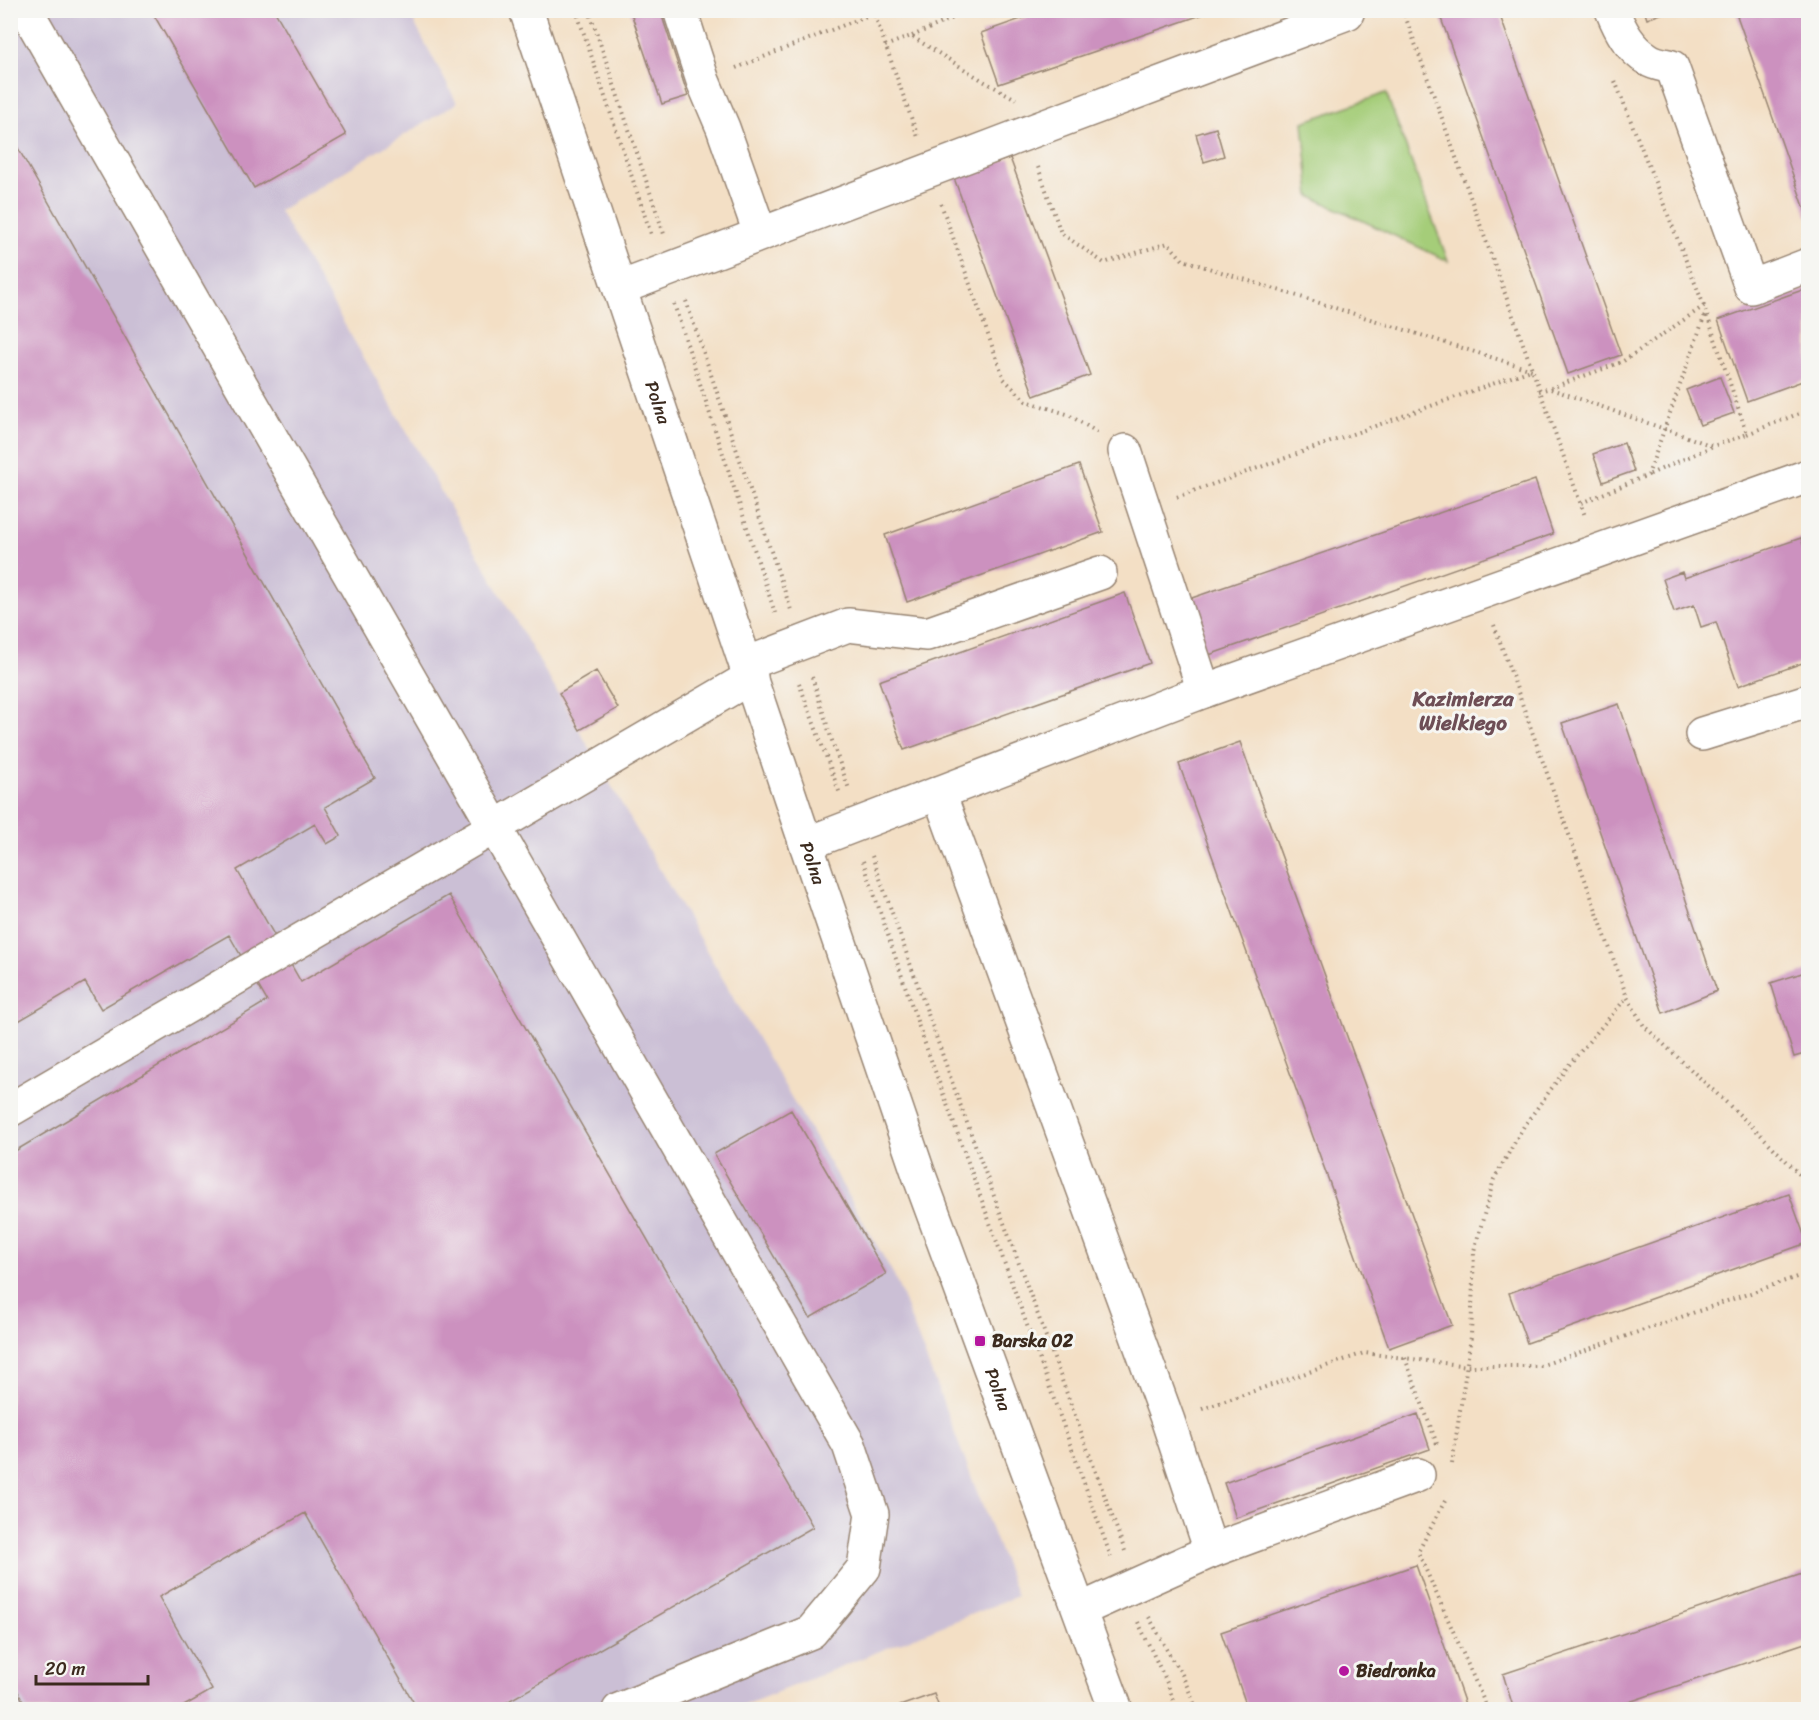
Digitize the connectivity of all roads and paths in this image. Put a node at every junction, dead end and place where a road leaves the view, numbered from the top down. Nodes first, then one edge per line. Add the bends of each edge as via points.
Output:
1 (26, 10) edge
2 (526, 10) edge
3 (576, 10) edge
4 (589, 10) edge
5 (680, 10) edge
6 (951, 10) edge
7 (1348, 10) edge
8 (1403, 10) edge
9 (1612, 10) edge
10 (874, 12) edge
11 (911, 36) junction
12 (885, 46) junction
13 (1614, 77) dead end
14 (703, 81) junction
15 (1041, 127) junction
16 (929, 169) junction
17 (760, 233) junction
18 (1809, 265) edge
19 (669, 269) junction
20 (620, 288) junction
21 (1705, 308) junction
22 (1532, 370) junction
23 (1551, 388) junction
24 (1539, 391) junction
25 (1809, 410) edge
26 (1664, 429) junction
27 (1747, 434) junction
28 (1713, 446) junction
29 (1125, 451) joint
30 (1648, 474) junction
31 (1809, 476) edge
32 (1581, 503) junction
33 (1144, 509) junction
34 (1598, 551) junction
35 (1100, 573) dead end
36 (1483, 593) junction
37 (794, 646) junction
38 (748, 670) junction
39 (1204, 691) junction
40 (1809, 701) edge
41 (1702, 734) dead end
42 (939, 793) junction
43 (856, 825) junction
44 (495, 827) junction
45 (807, 844) junction
46 (1627, 997) junction
47 (10, 1110) edge
48 (1809, 1183) edge
49 (1809, 1273) edge
50 (1405, 1358) junction
51 (1467, 1366) junction
52 (1168, 1421) junction
53 (1438, 1447) dead end
54 (1451, 1471) dead end
55 (1418, 1475) dead end
56 (1446, 1499) dead end
57 (1211, 1551) junction
58 (1130, 1587) junction
59 (1080, 1610) junction
60 (619, 1710) edge
61 (1116, 1710) edge
62 (1177, 1710) edge
63 (1197, 1710) edge
64 (1488, 1710) edge

1 - 44 street
2 - 20 street, Polna
3 - 19 path
4 - 19 path
5 - 14 street
6 - 11 path via 951,19
7 - 15 street
8 - 22 path
9 - 18 street via 1620,32 1635,48 1650,61 1672,67 1751,287
10 - 12 path
10 - 14 path
11 - 12 path
11 - 15 path via 986,82
12 - 16 path
13 - 21 path
14 - 17 street
15 - 16 street
15 - 22 path via 1061,233 1104,263 1168,243 1183,260
16 - 17 street
16 - 29 path via 1004,379 1026,401 1067,414
17 - 19 street
19 - 20 street
19 - 37 path
19 - 37 path
20 - 38 street, Polna
21 - 23 path via 1622,362
21 - 26 path
21 - 27 path
22 - 24 path
22 - 33 path
23 - 24 path
23 - 26 path
24 - 32 path
25 - 27 path
26 - 28 path
26 - 30 path
27 - 28 path
28 - 30 path
29 - 33 street
30 - 32 path
31 - 34 street
32 - 34 path
33 - 39 street
34 - 36 street
35 - 37 street via 927,634 848,625
36 - 39 street
36 - 46 path
37 - 38 street
37 - 43 path
37 - 43 path via 834,747
38 - 44 street
38 - 45 street, Polna
39 - 42 street
40 - 41 street
42 - 43 street
42 - 52 street
43 - 45 street
43 - 58 path via 956,1093
43 - 58 path via 923,1038
44 - 47 street
44 - 60 street via 849,1445 872,1514 864,1568 811,1632
45 - 59 street, Polna via 920,1175
46 - 48 path via 1644,1026
46 - 51 path via 1568,1066 1524,1126 1494,1179 1474,1251
49 - 51 path via 1540,1366
50 - 51 path
50 - 52 path via 1364,1353
50 - 53 path
51 - 54 path
52 - 57 street
55 - 57 street
56 - 64 path via 1418,1552
57 - 58 street
58 - 59 street
58 - 62 path
58 - 63 path via 1187,1683
59 - 61 street, Polna

